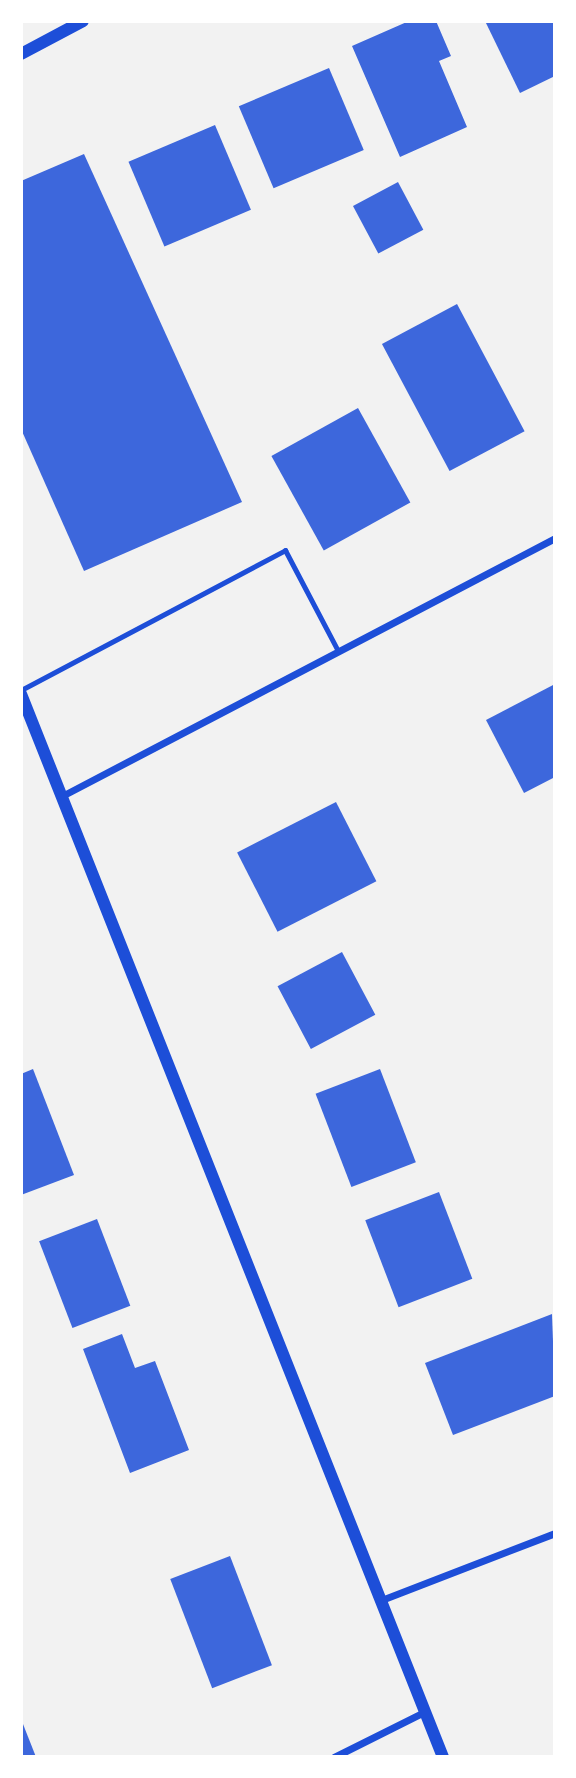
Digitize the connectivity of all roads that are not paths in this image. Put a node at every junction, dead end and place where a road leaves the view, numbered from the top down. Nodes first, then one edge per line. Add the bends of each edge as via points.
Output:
1 (83, 21) edge
2 (21, 54) edge
3 (555, 538) edge
4 (338, 651) junction
5 (21, 692) edge
6 (59, 797) junction
7 (555, 1533) edge
8 (384, 1599) junction
9 (424, 1712) junction
10 (334, 1757) edge
11 (443, 1757) edge

1 - 2 street
3 - 4 street
4 - 5 lane via 285,550
4 - 6 street
5 - 6 street
6 - 8 street
7 - 8 street
8 - 9 street
9 - 10 street
9 - 11 street

